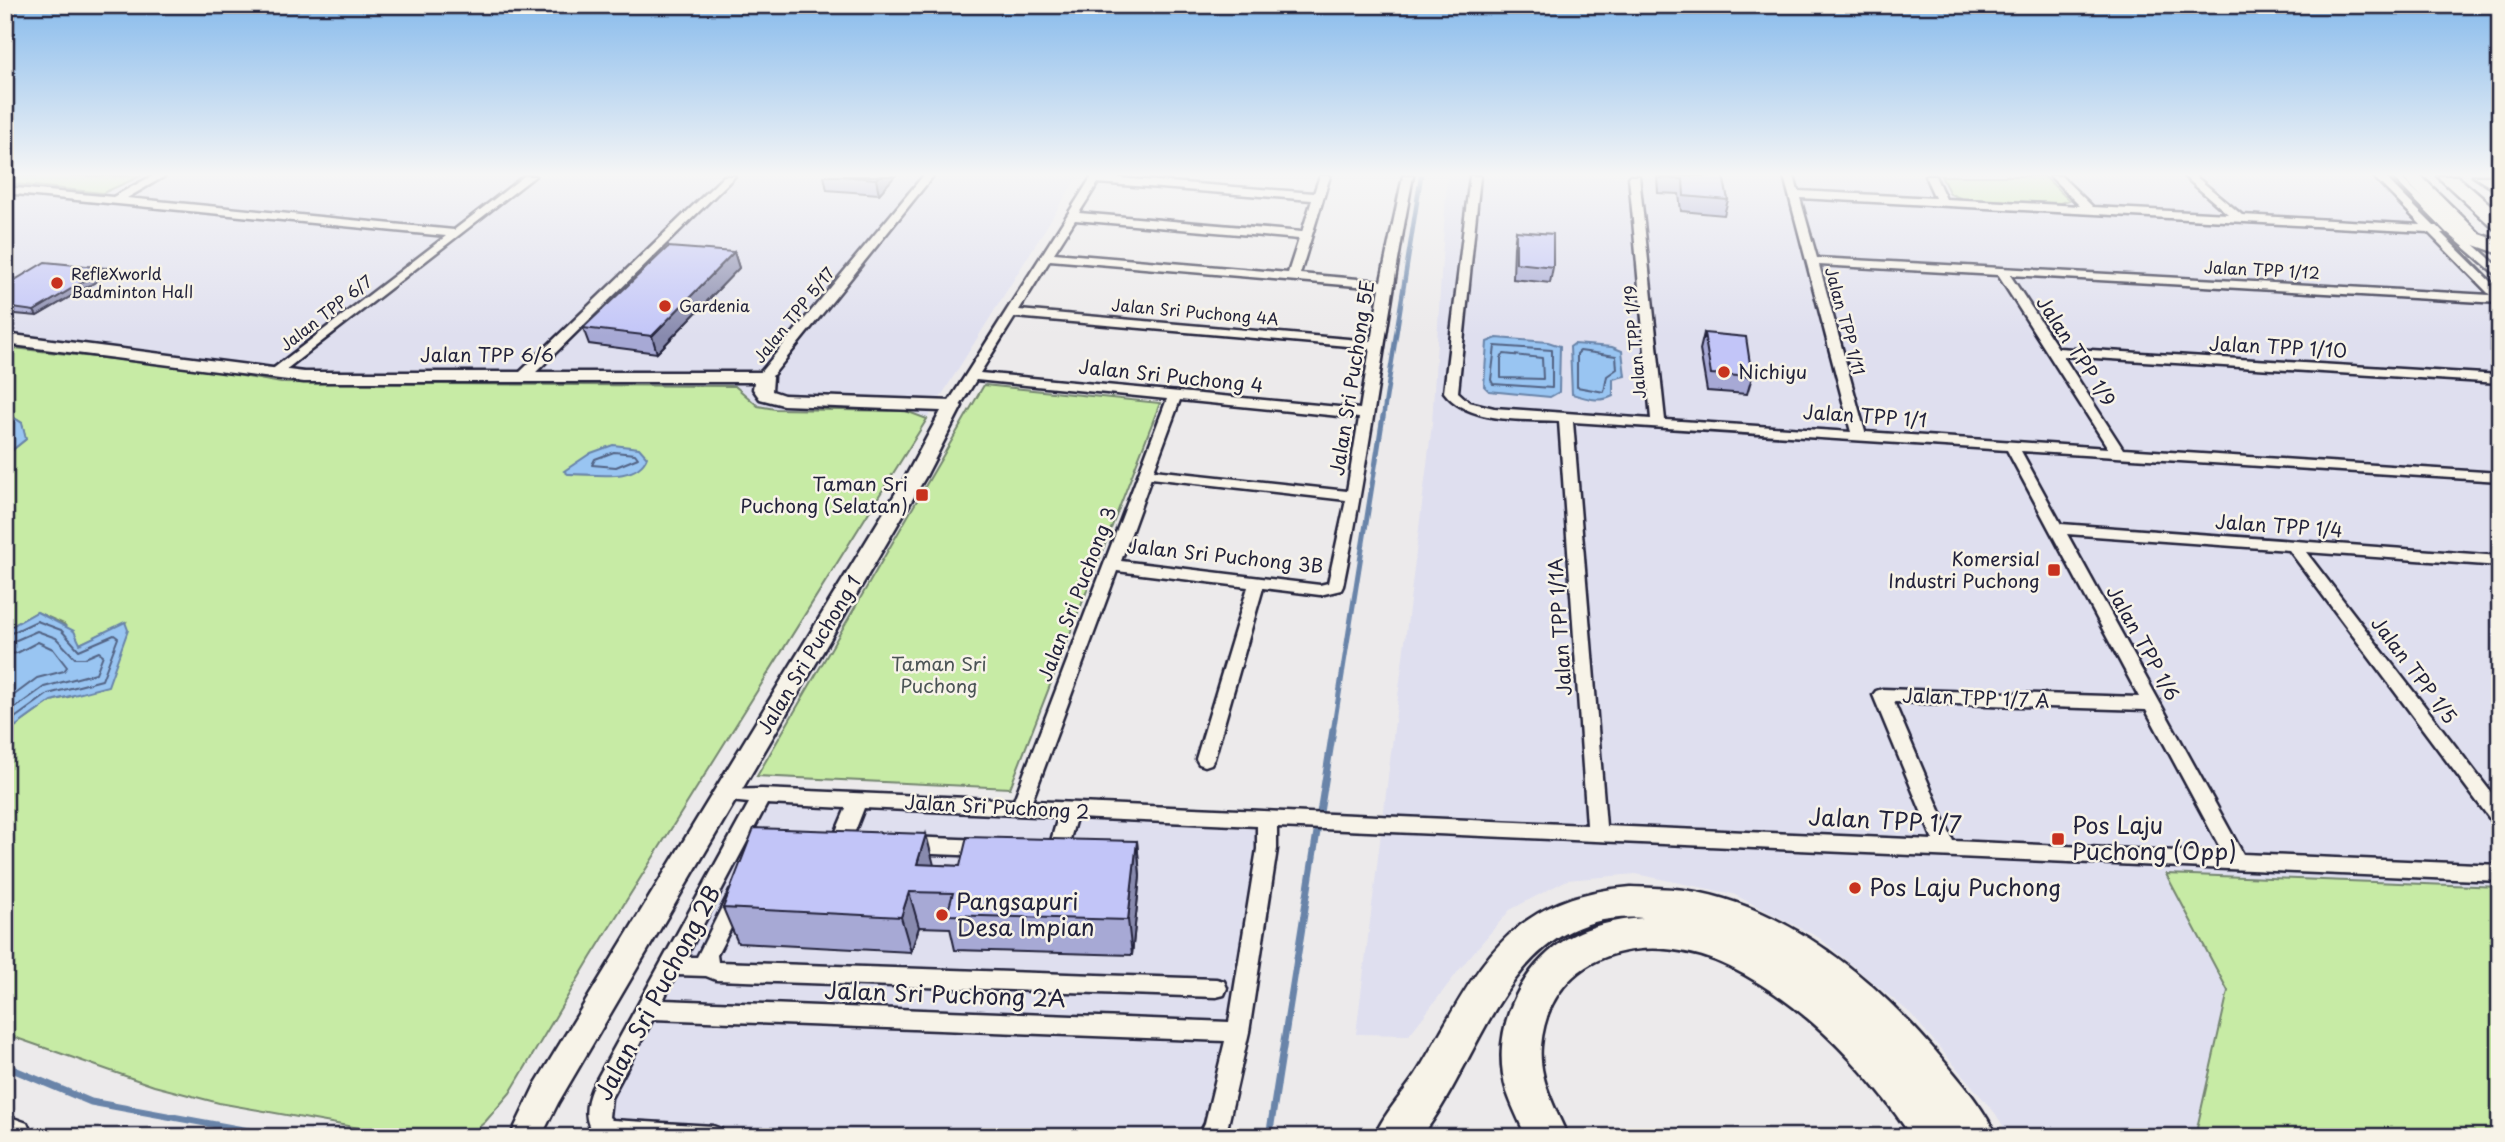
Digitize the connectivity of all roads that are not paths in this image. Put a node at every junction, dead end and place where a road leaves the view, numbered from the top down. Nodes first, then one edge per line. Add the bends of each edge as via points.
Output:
1 (416, 229) edge
2 (460, 229) edge
3 (675, 229) edge
4 (885, 229) edge
5 (1063, 229) edge
6 (1227, 229) edge
7 (1308, 229) edge
8 (1397, 229) edge
9 (1469, 229) edge
10 (1639, 229) edge
11 (1803, 229) edge
12 (2430, 229) edge
13 (2437, 229) edge
14 (2463, 229) edge
15 (2454, 230) joint
16 (455, 233) junction
17 (1306, 236) junction
18 (2500, 248) edge
19 (1046, 256) junction
20 (1812, 261) junction
21 (2002, 272) junction
22 (2500, 275) edge
23 (1293, 277) junction
24 (1386, 285) junction
25 (2500, 298) edge
26 (1011, 313) junction
27 (5, 339) edge
28 (1376, 345) junction
29 (2054, 352) junction
30 (275, 374) junction
31 (524, 375) junction
32 (972, 376) junction
33 (764, 377) junction
34 (2500, 379) edge
35 (1175, 395) junction
36 (953, 406) junction
37 (1366, 414) junction
38 (1566, 418) junction
39 (1658, 422) junction
40 (1859, 435) junction
41 (2011, 445) junction
42 (2119, 452) junction
43 (1146, 473) junction
44 (2497, 480) edge
45 (1354, 496) junction
46 (2056, 528) junction
47 (2294, 546) junction
48 (2500, 561) edge
49 (1111, 565) junction
50 (1257, 583) junction
51 (1335, 586) joint
52 (2152, 704) junction
53 (1205, 759) dead end
54 (726, 794) junction
55 (762, 796) junction
56 (858, 800) junction
57 (1020, 808) junction
58 (1069, 810) junction
59 (2500, 818) edge
60 (1273, 820) junction
61 (1597, 833) junction
62 (815, 842) edge
63 (841, 843) junction
64 (1945, 848) junction
65 (1003, 849) edge
66 (1085, 852) edge
67 (2238, 862) junction
68 (2500, 873) edge
69 (747, 878) edge
70 (672, 966) junction
71 (708, 967) junction
72 (1216, 988) dead end
73 (649, 1009) junction
74 (1238, 1032) junction
75 (5, 1135) edge
76 (12, 1137) edge
77 (525, 1137) edge
78 (713, 1137) edge
79 (1210, 1137) edge
80 (1395, 1137) edge
81 (1548, 1137) edge
82 (1936, 1137) edge
83 (1976, 1137) edge

1 - 16 street
2 - 16 street, Jalan TPP 6/7
3 - 31 street
4 - 33 street, Jalan TPP 5/17
5 - 19 street, Jalan Sri Puchong 1
6 - 17 street
7 - 17 street
8 - 24 street, Jalan Sri Puchong 5E
9 - 38 street, Jalan TPP 1/1 via 1451,392 1456,400 1478,409
10 - 39 street, Jalan TPP 1/19
11 - 20 street, Jalan TPP 1/11
12 - 25 street
13 - 15 street
14 - 18 highway via 2473,239
15 - 22 street
16 - 30 street, Jalan TPP 6/7
17 - 23 street
19 - 23 street
19 - 26 street, Jalan Sri Puchong 1
20 - 21 street, Jalan TPP 1/12
20 - 40 street, Jalan TPP 1/11
21 - 25 street, Jalan TPP 1/12
21 - 29 street, Jalan TPP 1/9
23 - 24 street
24 - 28 street, Jalan Sri Puchong 5E
26 - 28 street, Jalan Sri Puchong 4A
26 - 32 street, Jalan Sri Puchong 1
27 - 30 street, Jalan TPP 6/6
28 - 37 street, Jalan Sri Puchong 5E
29 - 34 street, Jalan TPP 1/10
29 - 42 street, Jalan TPP 1/9
30 - 31 street, Jalan TPP 6/6
31 - 33 street, Jalan TPP 6/6
32 - 35 street, Jalan Sri Puchong 4
32 - 36 street, Jalan Sri Puchong 1
33 - 36 street via 766,395 783,400
35 - 37 street, Jalan Sri Puchong 4
35 - 43 street, Jalan Sri Puchong 3
36 - 54 street, Jalan Sri Puchong 1
37 - 45 street, Jalan Sri Puchong 5E
38 - 39 street, Jalan TPP 1/1
38 - 61 street, Jalan TPP 1/1A
39 - 40 street, Jalan TPP 1/1
40 - 41 street, Jalan TPP 1/1
41 - 42 street, Jalan TPP 1/1
41 - 46 street, Jalan TPP 1/6
42 - 44 street, Jalan TPP 1/1
43 - 45 street
43 - 49 street, Jalan Sri Puchong 3
45 - 51 street, Jalan Sri Puchong 5E
46 - 47 street, Jalan TPP 1/4
46 - 52 street, Jalan TPP 1/6
47 - 48 street, Jalan TPP 1/4
47 - 59 street, Jalan TPP 1/5
49 - 50 street, Jalan Sri Puchong 3B
49 - 57 street, Jalan Sri Puchong 3
50 - 51 street, Jalan Sri Puchong 3B via 1320,590
50 - 53 street
52 - 64 street, Jalan TPP 1/7 A via 1882,695
52 - 67 street, Jalan TPP 1/6
54 - 55 street, Jalan Sri Puchong 2
54 - 77 street, Jalan Sri Puchong 1
55 - 56 street, Jalan Sri Puchong 2
55 - 70 street, Jalan Sri Puchong 2B
56 - 57 street, Jalan Sri Puchong 2
56 - 63 street
57 - 58 street, Jalan Sri Puchong 2
58 - 60 street, Jalan Sri Puchong 2
58 - 66 street via 1051,851
60 - 61 street, Jalan TPP 1/7
60 - 74 street
61 - 64 street, Jalan TPP 1/7
62 - 63 street
63 - 65 street
64 - 67 street, Jalan TPP 1/7
67 - 68 street, Jalan TPP 1/7
69 - 71 street via 707,956
70 - 71 street
70 - 73 street, Jalan Sri Puchong 2B
71 - 72 street via 730,972
73 - 74 street, Jalan Sri Puchong 2A
73 - 78 street, Jalan Sri Puchong 2B via 600,1096 596,1118 610,1131
74 - 79 street
75 - 76 highway
80 - 83 highway via 1423,1101 1482,998 1526,940 1587,908 1640,902 1715,913 1760,931 1809,959 1856,994 1901,1039
81 - 82 highway via 1529,1098 1521,1048 1522,1024 1539,985 1552,970 1588,946 1629,934 1654,934 1704,940 1752,960 1802,992 1872,1057

